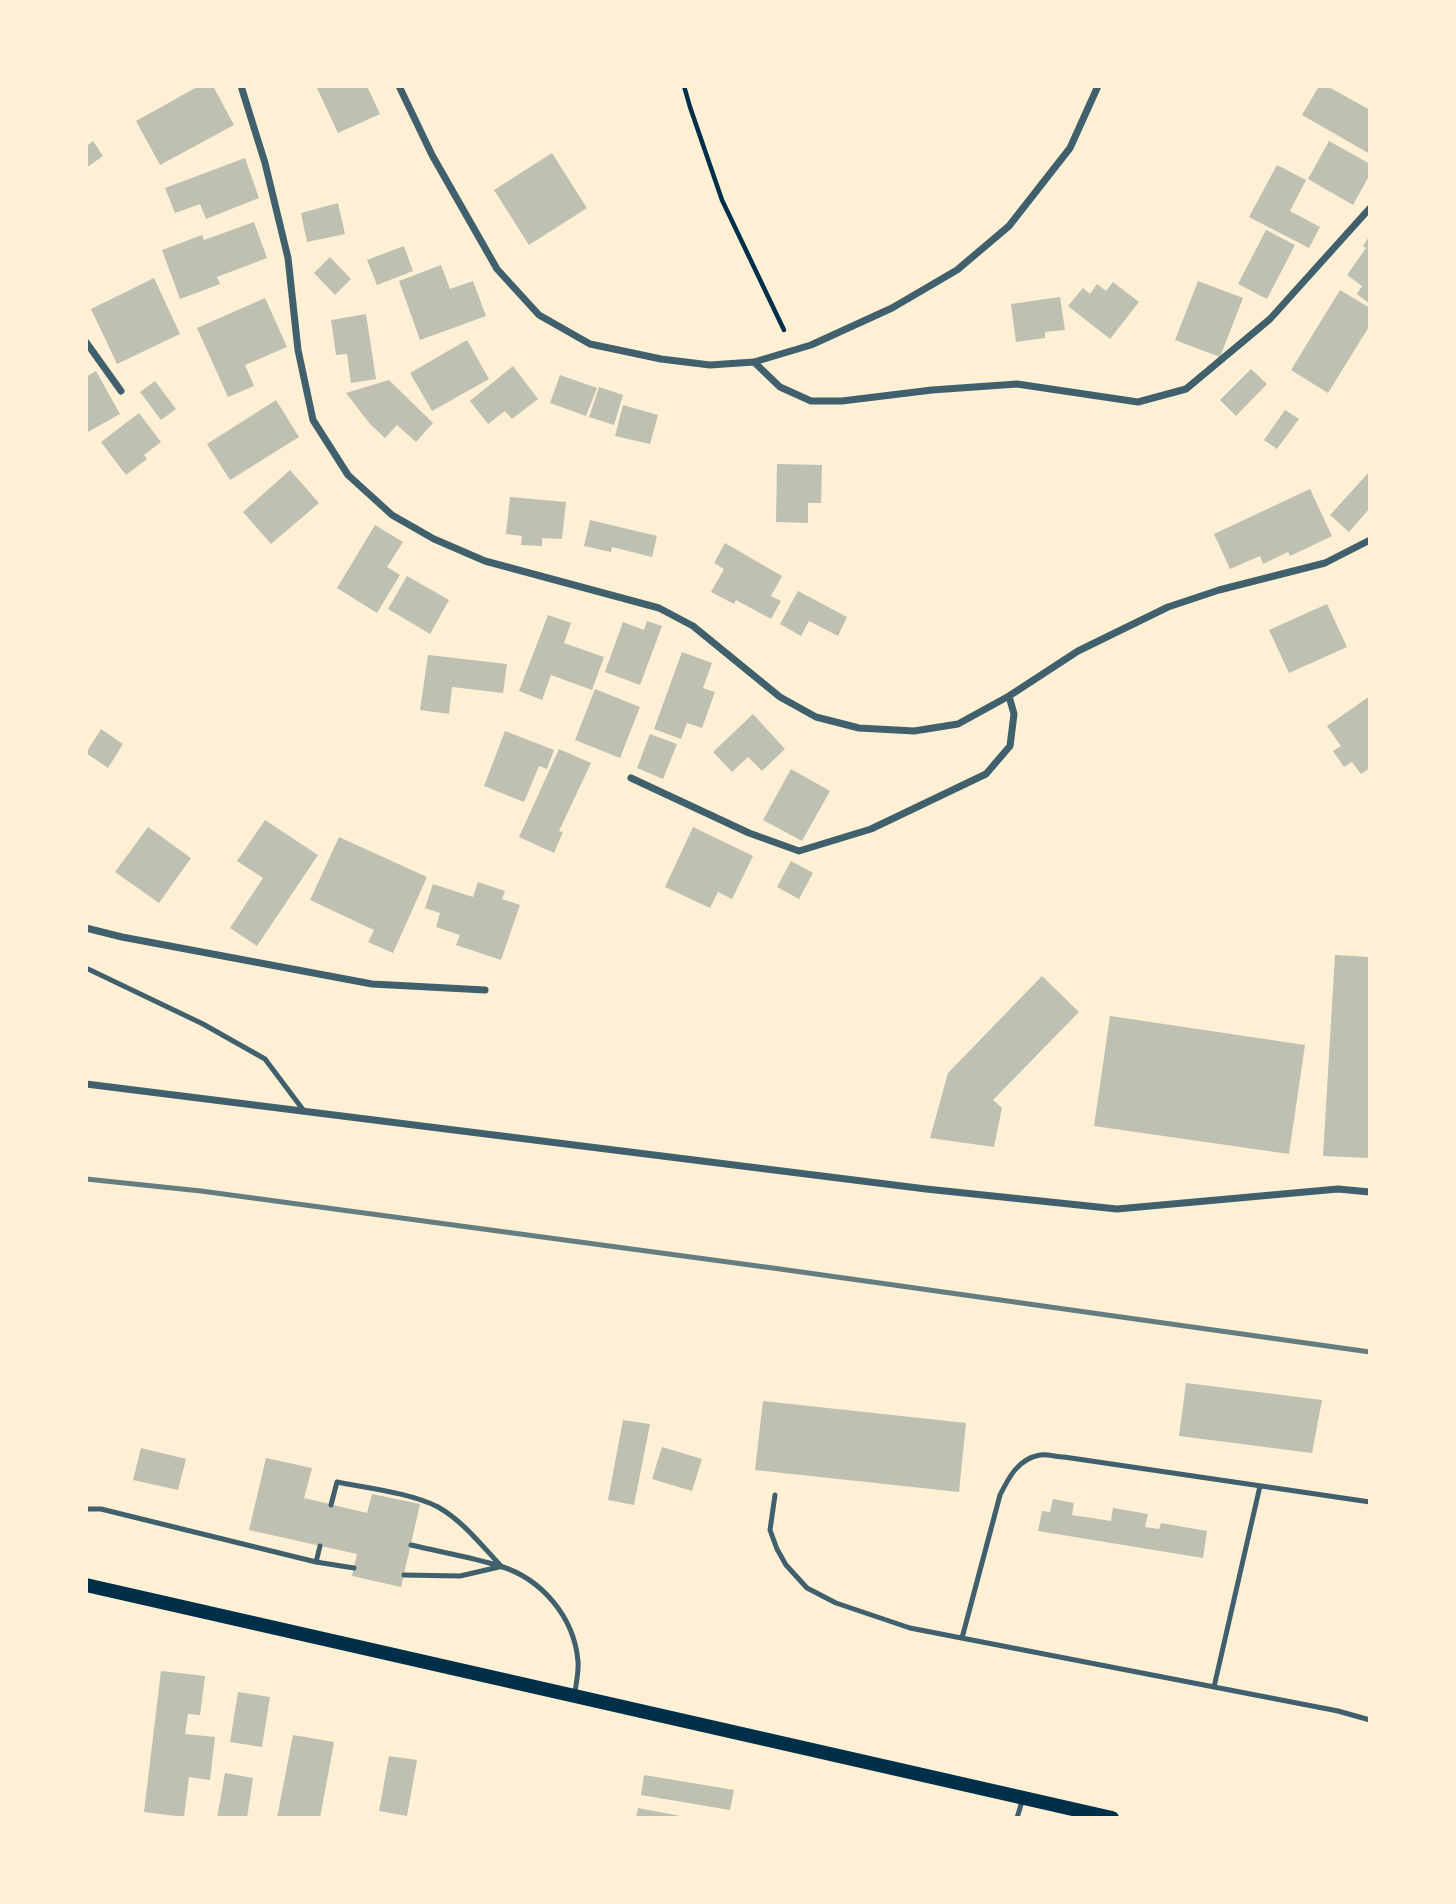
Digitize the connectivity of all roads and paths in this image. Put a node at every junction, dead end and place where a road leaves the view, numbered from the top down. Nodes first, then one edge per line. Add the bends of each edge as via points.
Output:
1 (241, 86) edge
2 (399, 86) edge
3 (684, 86) edge
4 (1098, 86) edge
5 (1370, 208) edge
6 (86, 342) edge
7 (793, 350) junction
8 (754, 362) junction
9 (121, 391) dead end
10 (1370, 540) edge
11 (1009, 696) junction
12 (631, 778) dead end
13 (86, 928) edge
14 (86, 968) edge
15 (485, 990) dead end
16 (86, 1084) edge
17 (304, 1111) junction
18 (1370, 1192) edge
19 (1260, 1486) junction
20 (775, 1495) dead end
21 (1370, 1502) edge
22 (331, 1504) dead end
23 (86, 1509) edge
24 (411, 1545) dead end
25 (320, 1546) dead end
26 (316, 1562) junction
27 (502, 1567) junction
28 (354, 1568) dead end
29 (404, 1575) dead end
30 (86, 1585) edge
31 (962, 1638) junction
32 (1214, 1687) junction
33 (575, 1696) junction
34 (1370, 1720) edge
35 (1023, 1798) junction
36 (1017, 1818) edge
37 (1112, 1818) edge

1 - 11 street via 288,258 298,350 313,420 348,475 392,515 485,561 659,608 693,626 780,697 816,717 859,728 914,731 958,723
2 - 8 street via 497,269 540,315 590,344 710,365
3 - 7 path via 722,200
4 - 7 street via 1070,148 1010,226 957,270 892,308
5 - 8 street via 1270,319 1186,389 1138,402 1017,384 811,401 780,387
6 - 9 street
7 - 8 street
10 - 11 street via 1325,563 1168,607 1078,651
11 - 12 street via 1014,714 1010,746 986,774 871,830 799,851
13 - 15 street via 372,984
14 - 17 lane via 265,1059
16 - 17 street
17 - 18 street via 1117,1209 1338,1189
19 - 21 lane
19 - 31 lane via 1064,1457 1040,1455 1023,1462 1010,1474 1000,1495
19 - 32 lane
20 - 31 lane via 770,1530 786,1565 807,1588 836,1604 910,1628
22 - 27 lane via 337,1482 418,1499 464,1527
23 - 26 lane
24 - 27 lane
25 - 26 lane
26 - 28 lane
27 - 29 lane via 460,1576
27 - 33 lane via 527,1578 556,1603 567,1622 579,1664
30 - 33 main road
31 - 32 lane
32 - 34 lane
33 - 35 main road
35 - 36 lane
35 - 37 main road

